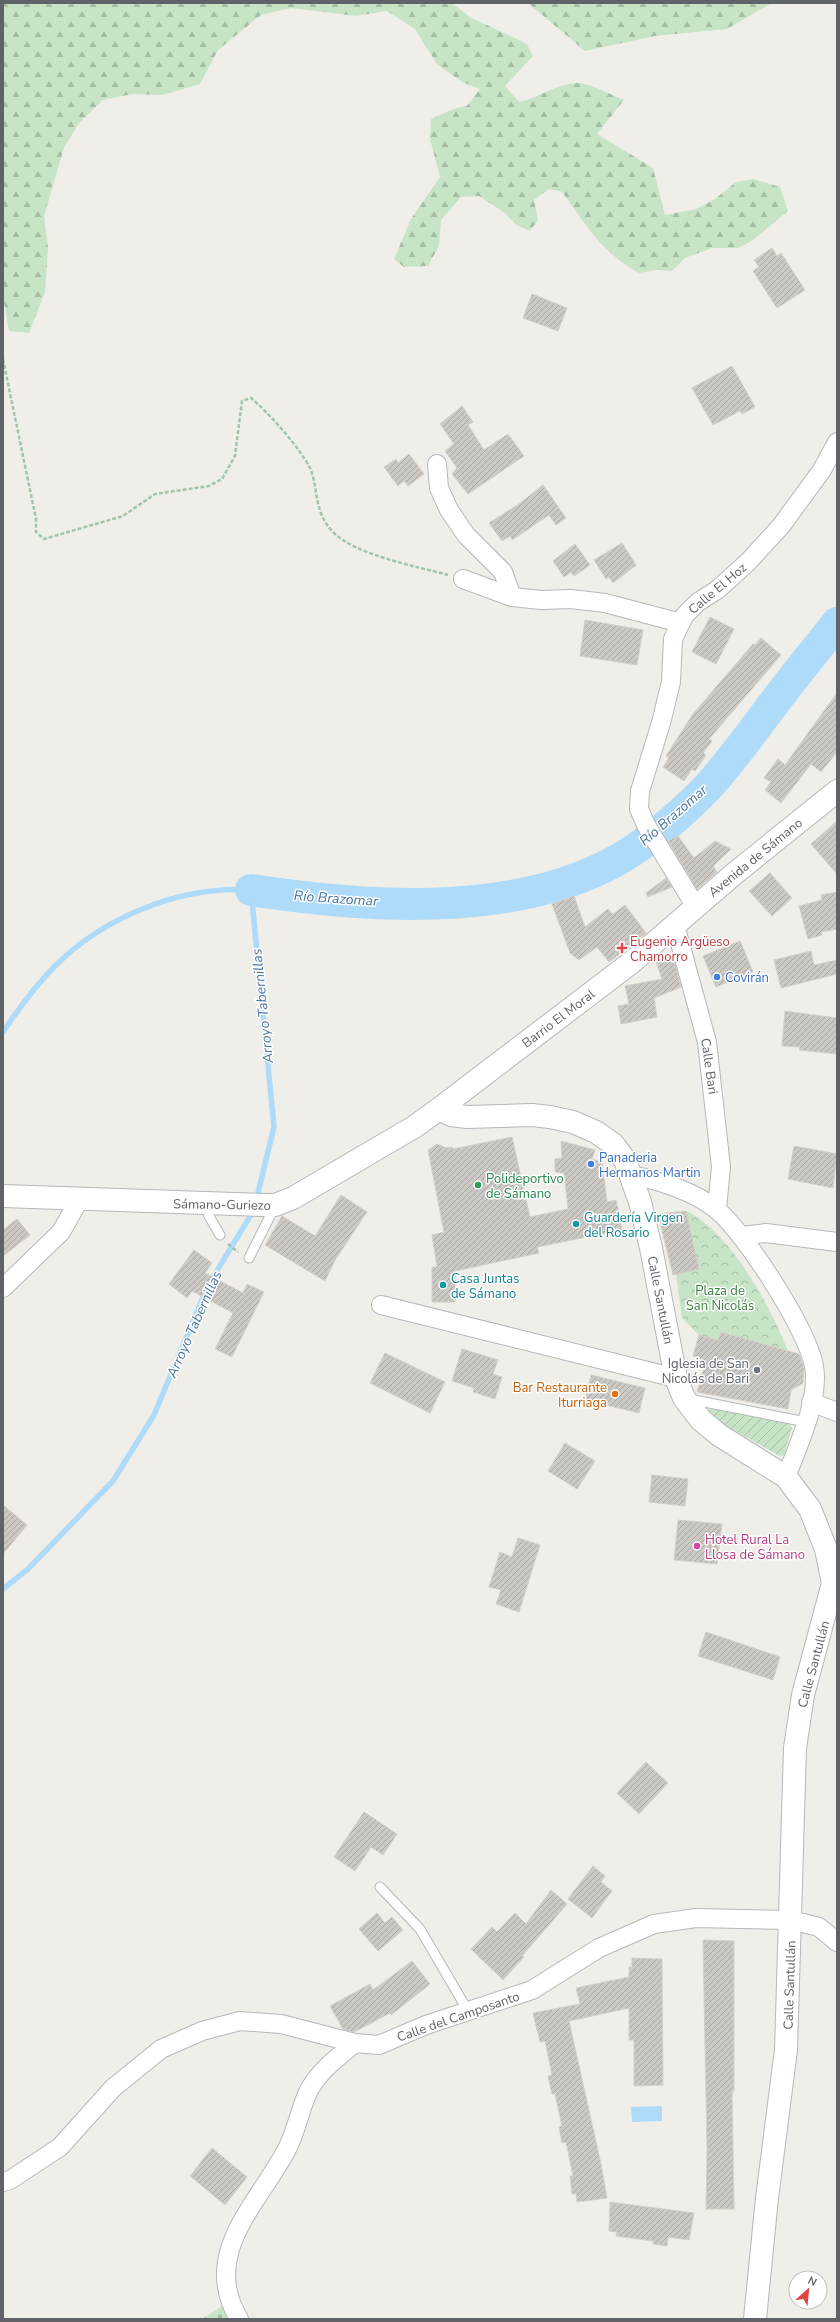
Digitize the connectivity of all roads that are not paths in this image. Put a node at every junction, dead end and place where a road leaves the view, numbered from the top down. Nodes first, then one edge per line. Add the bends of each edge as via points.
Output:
1 (837, 442) edge
2 (437, 464) dead end
3 (463, 579) road end
4 (512, 597) junction
5 (681, 623) junction
6 (837, 791) edge
7 (696, 907) junction
8 (675, 925) junction
9 (439, 1109) junction
10 (631, 1175) junction
11 (3, 1196) edge
12 (79, 1200) junction
13 (208, 1204) junction
14 (270, 1205) junction
15 (717, 1210) junction
16 (742, 1236) junction
17 (222, 1238) road end
18 (837, 1242) edge
19 (249, 1258) dead end
20 (3, 1288) edge
21 (381, 1304) dead end
22 (676, 1378) junction
23 (684, 1398) junction
24 (811, 1402) junction
25 (837, 1412) edge
26 (806, 1422) junction
27 (786, 1477) junction
28 (833, 1562) edge
29 (380, 1887) dead end
30 (791, 1920) junction
31 (837, 1942) edge
32 (468, 2011) junction
33 (356, 2043) junction
34 (3, 2182) edge
35 (238, 2319) edge
36 (755, 2319) edge

1 - 5 street, Calle El Hoz via 822,470 781,526 748,562 717,590 698,602 684,616
2 - 4 street via 439,488 449,510 466,535 503,572
3 - 4 street
4 - 5 street via 605,603
5 - 7 street, Calle El Hoz via 673,639 671,682 640,792 639,809
6 - 7 street, Avenida de Sámano
7 - 8 street, Avenida de Sámano
8 - 9 street, Barrio El Moral via 632,962
8 - 15 street, Calle Bari via 707,1042 721,1166
9 - 10 street, Calle Santullán via 451,1115 466,1117 532,1115 573,1122 596,1132 613,1144 625,1160
9 - 14 street, Sámano-Guriezo via 301,1194
10 - 15 street via 679,1189
10 - 22 street, Calle Santullán via 651,1248
11 - 12 street, Sámano-Guriezo
12 - 13 street, Sámano-Guriezo
12 - 20 street via 61,1232
13 - 14 street, Sámano-Guriezo
13 - 17 lane via 209,1216
14 - 19 lane
15 - 16 street
16 - 18 street via 766,1233
16 - 24 street via 796,1322 808,1347 814,1366
21 - 22 street
22 - 23 street, Calle Santullán
23 - 26 lane
23 - 27 street, Calle Santullán via 701,1420 719,1435
24 - 25 street
24 - 26 street
26 - 27 street
27 - 28 street, Calle Santullán via 810,1508
28 - 30 street, Calle Santullán via 831,1590 803,1695 795,1748
29 - 32 lane via 420,1929
30 - 31 street, Calle del Camposanto via 819,1927
30 - 32 street, Calle del Camposanto via 696,1918 654,1924 599,1948 532,1990
30 - 36 street, Calle Santullán via 786,2050
32 - 33 street, Calle del Camposanto via 379,2045
33 - 34 street, Calle del Camposanto via 281,2024 240,2021 202,2031 161,2049 113,2088 60,2147
33 - 35 street via 327,2065 309,2090 288,2147 248,2209 230,2246 226,2279 230,2305

